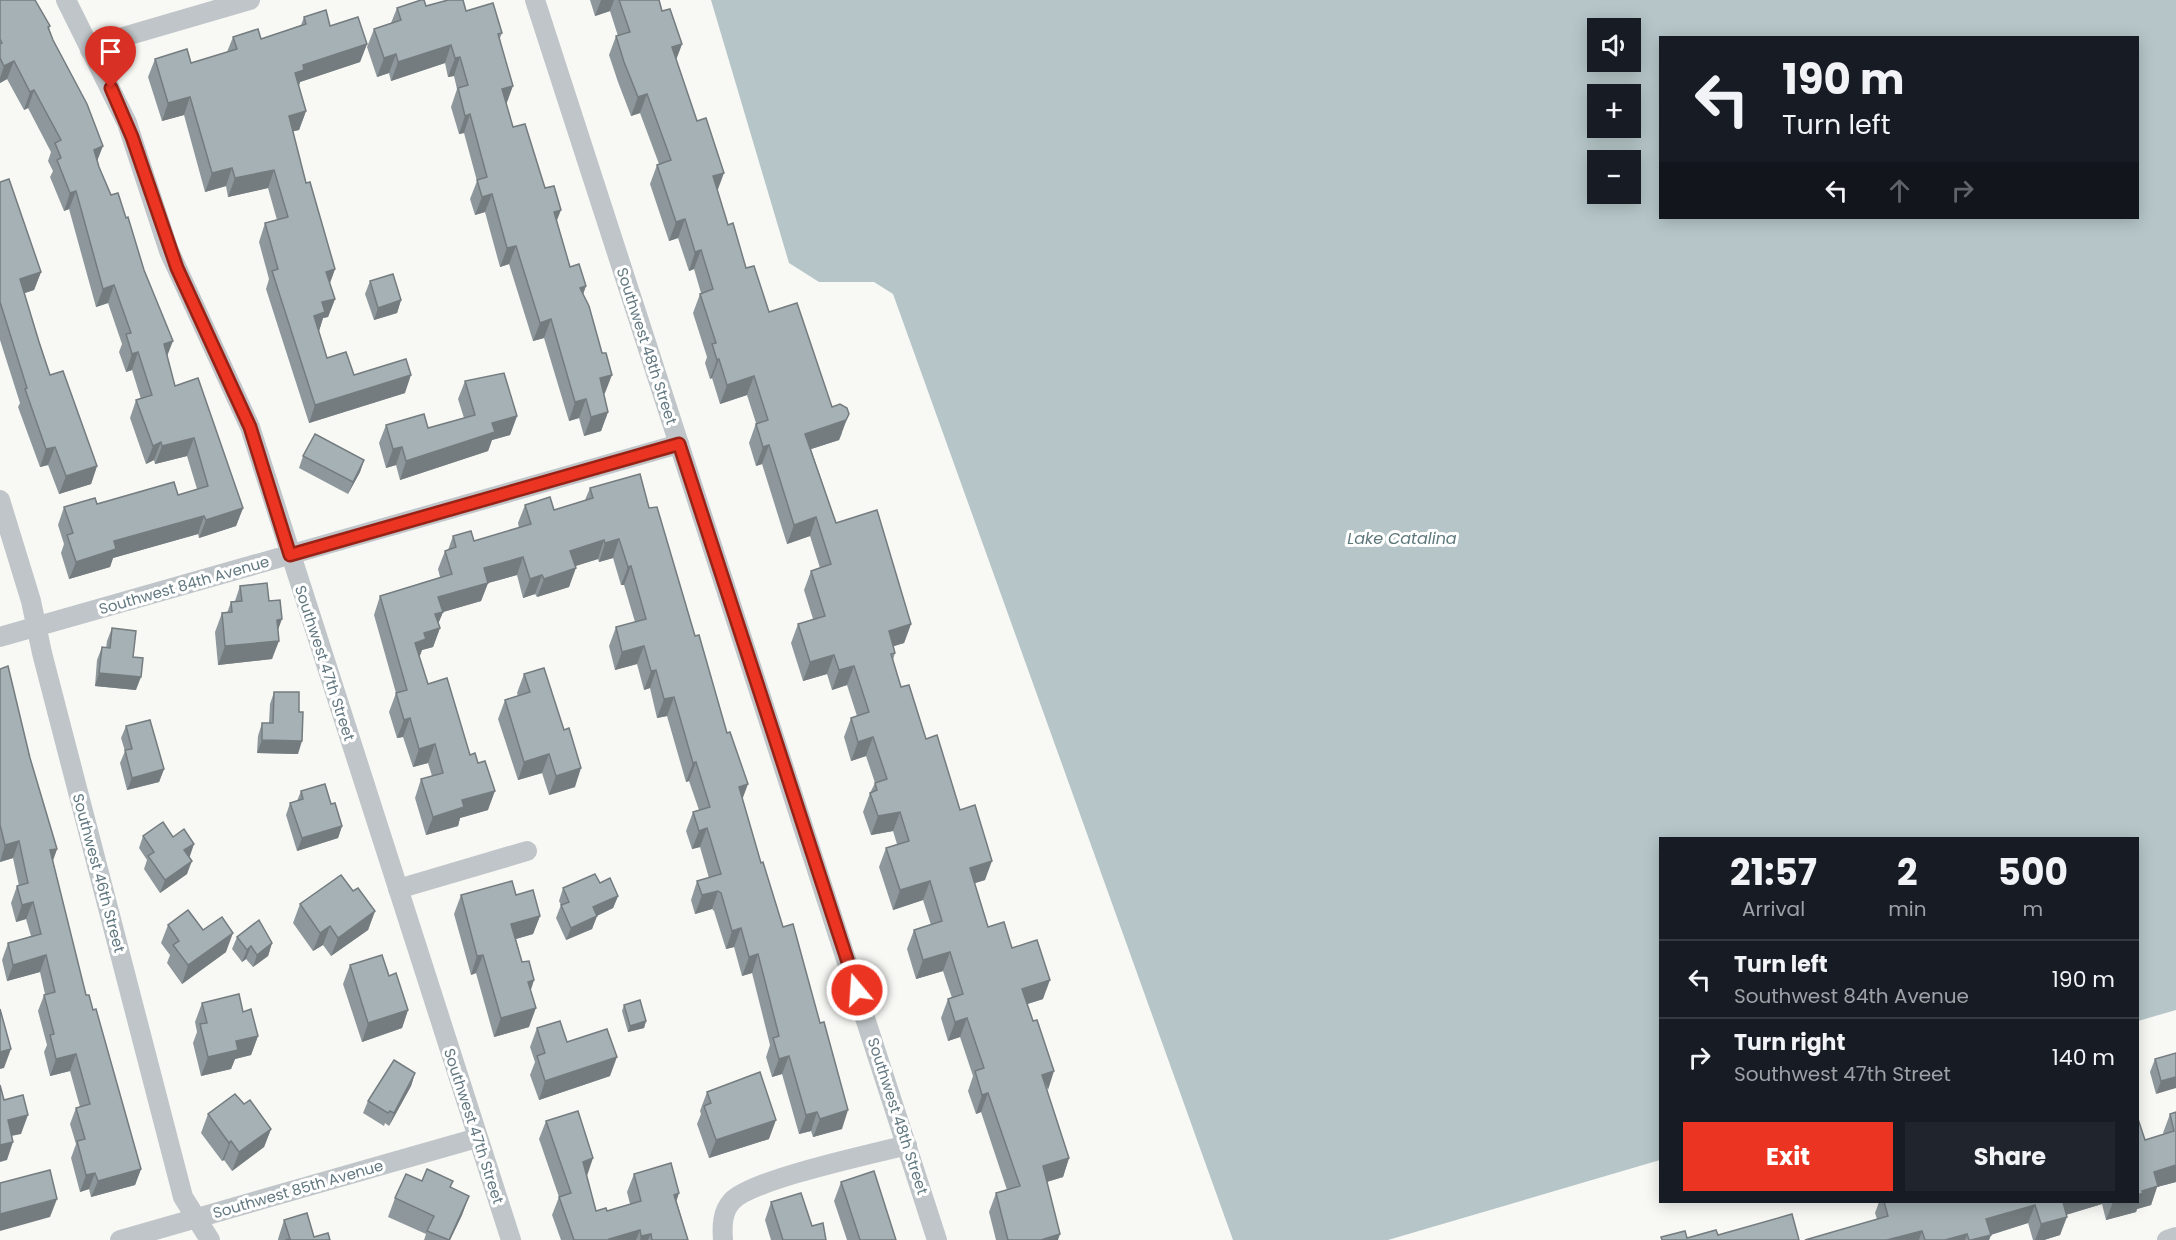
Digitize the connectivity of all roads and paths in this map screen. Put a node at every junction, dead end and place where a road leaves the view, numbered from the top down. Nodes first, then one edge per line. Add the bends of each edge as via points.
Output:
1 (66, 0) edge
2 (250, 0) edge
3 (535, 0) edge
4 (90, 50) junction
5 (679, 444) junction
6 (0, 500) edge
7 (290, 555) junction
8 (36, 627) junction
9 (0, 637) edge
10 (527, 851) dead end
11 (398, 889) junction
12 (477, 1138) junction
13 (907, 1145) junction
14 (197, 1218) junction
15 (2176, 1238) edge
16 (120, 1240) edge
17 (210, 1240) edge
18 (511, 1240) edge
19 (723, 1240) edge
20 (937, 1240) edge
21 (2167, 1240) edge

1 - 4 street, Southwest 47th Street
2 - 4 street
3 - 5 street, Southwest 48th Street
4 - 7 street, Southwest 47th Street via 127,123 156,215 184,285 247,417
5 - 7 street, Southwest 84th Avenue
5 - 13 street, Southwest 48th Street
6 - 8 street, Southwest 46th Street
7 - 8 street, Southwest 84th Avenue
7 - 11 street, Southwest 47th Street
8 - 9 street, Southwest 84th Avenue
8 - 14 street, Southwest 46th Street via 183,1197
10 - 11 street
11 - 12 street, Southwest 47th Street
12 - 14 street, Southwest 85th Avenue
12 - 18 street, Southwest 47th Street
13 - 19 street via 769,1182 741,1194 730,1203 724,1216
13 - 20 street, Southwest 48th Street
14 - 16 street, Southwest 85th Avenue
14 - 17 street, Southwest 46th Street
15 - 21 street

